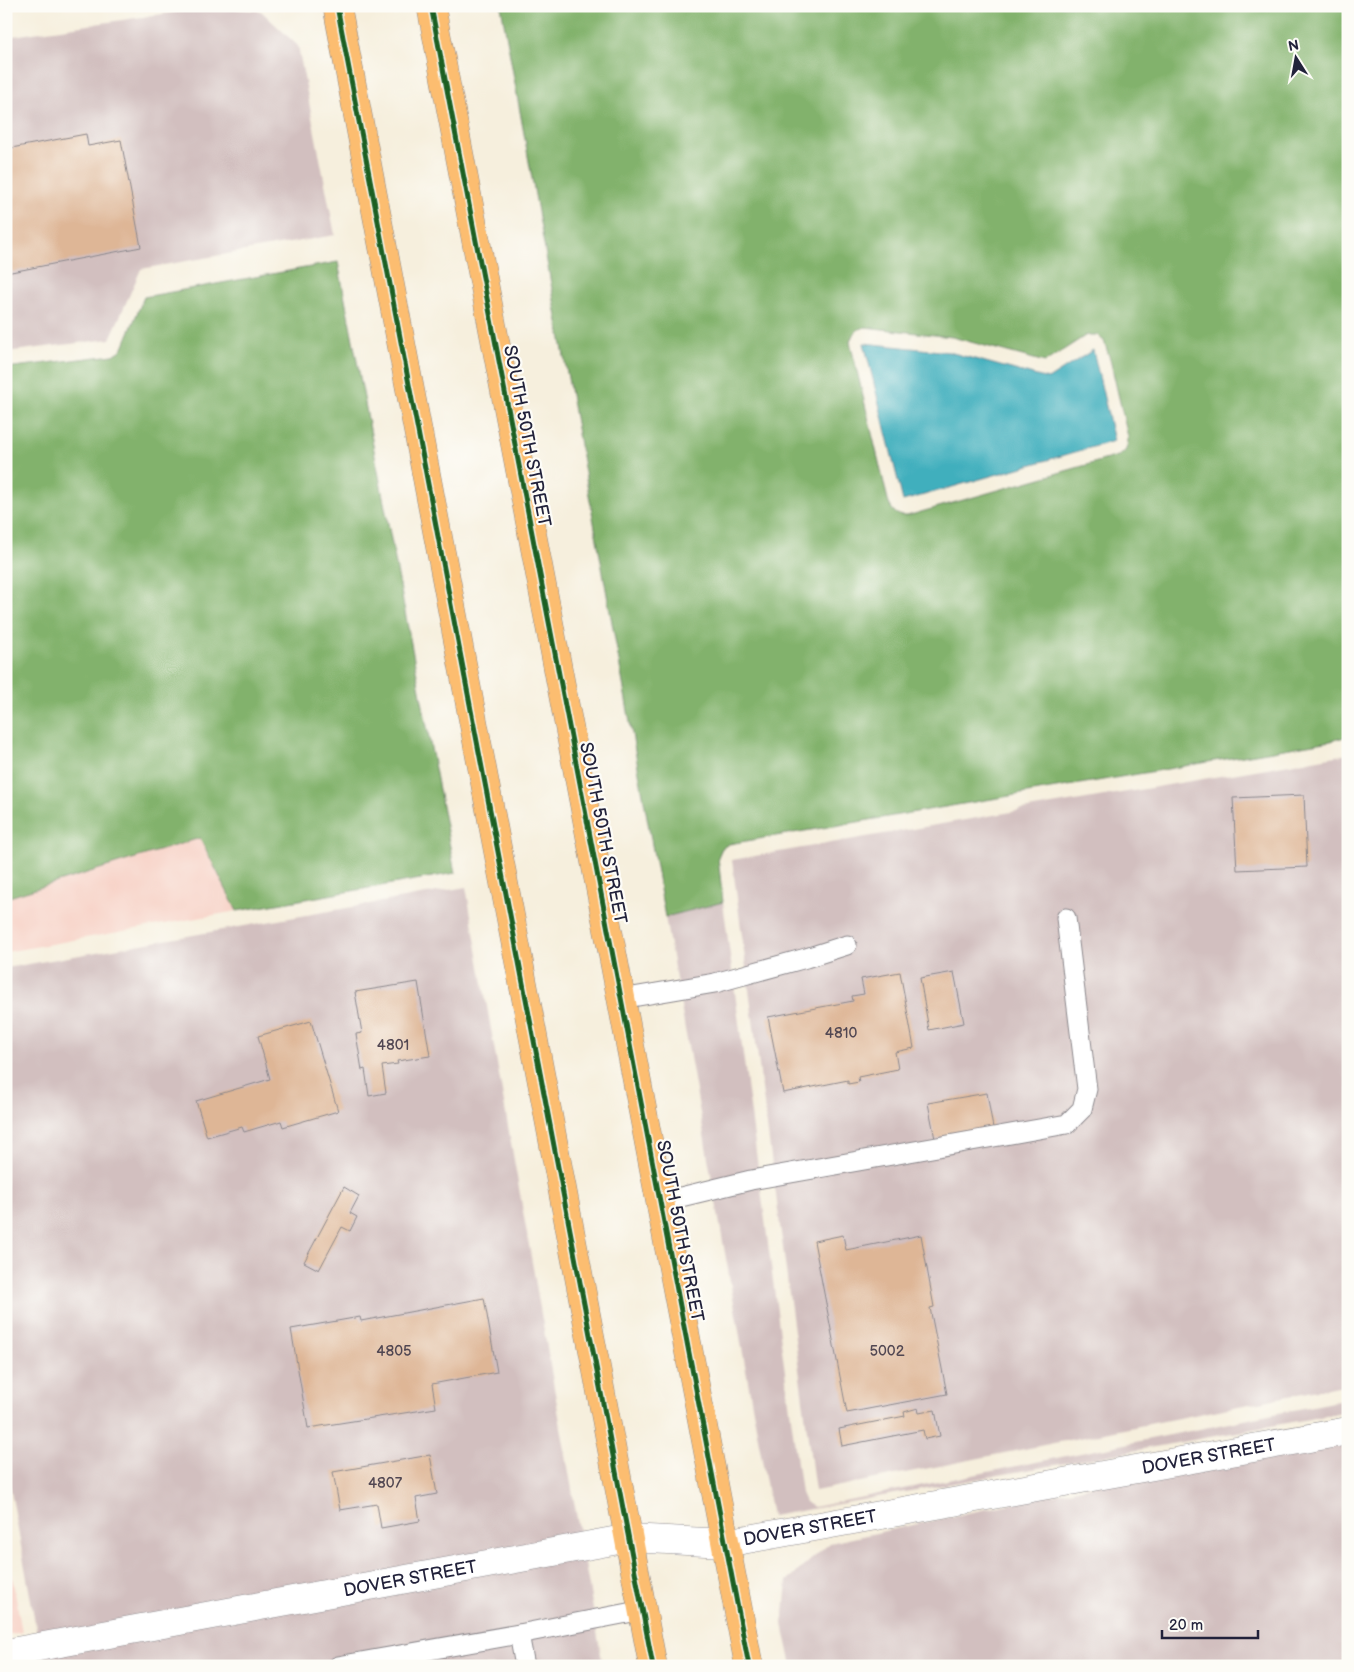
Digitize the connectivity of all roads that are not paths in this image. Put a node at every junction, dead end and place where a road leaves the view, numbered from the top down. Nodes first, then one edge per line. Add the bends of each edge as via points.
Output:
1 (336, 6) edge
2 (431, 6) edge
3 (1066, 918) dead end
4 (847, 945) dead end
5 (621, 999) junction
6 (660, 1202) junction
7 (1348, 1430) edge
8 (629, 1538) junction
9 (725, 1543) junction
10 (643, 1610) junction
11 (519, 1634) junction
12 (6, 1653) edge
13 (338, 1666) edge
14 (525, 1666) edge
15 (653, 1666) edge
16 (749, 1666) edge

1 - 8 main road
2 - 5 main road, SOUTH 50TH STREET
3 - 6 lane via 1087,1089 1082,1109 1067,1124 751,1180
4 - 5 lane via 715,983
5 - 6 main road, SOUTH 50TH STREET
6 - 9 main road, SOUTH 50TH STREET
7 - 9 street, DOVER STREET
8 - 9 street, DOVER STREET
8 - 10 main road
8 - 12 street, DOVER STREET
9 - 16 main road, SOUTH 50TH STREET
10 - 11 lane
10 - 15 main road
11 - 13 lane
11 - 14 lane

